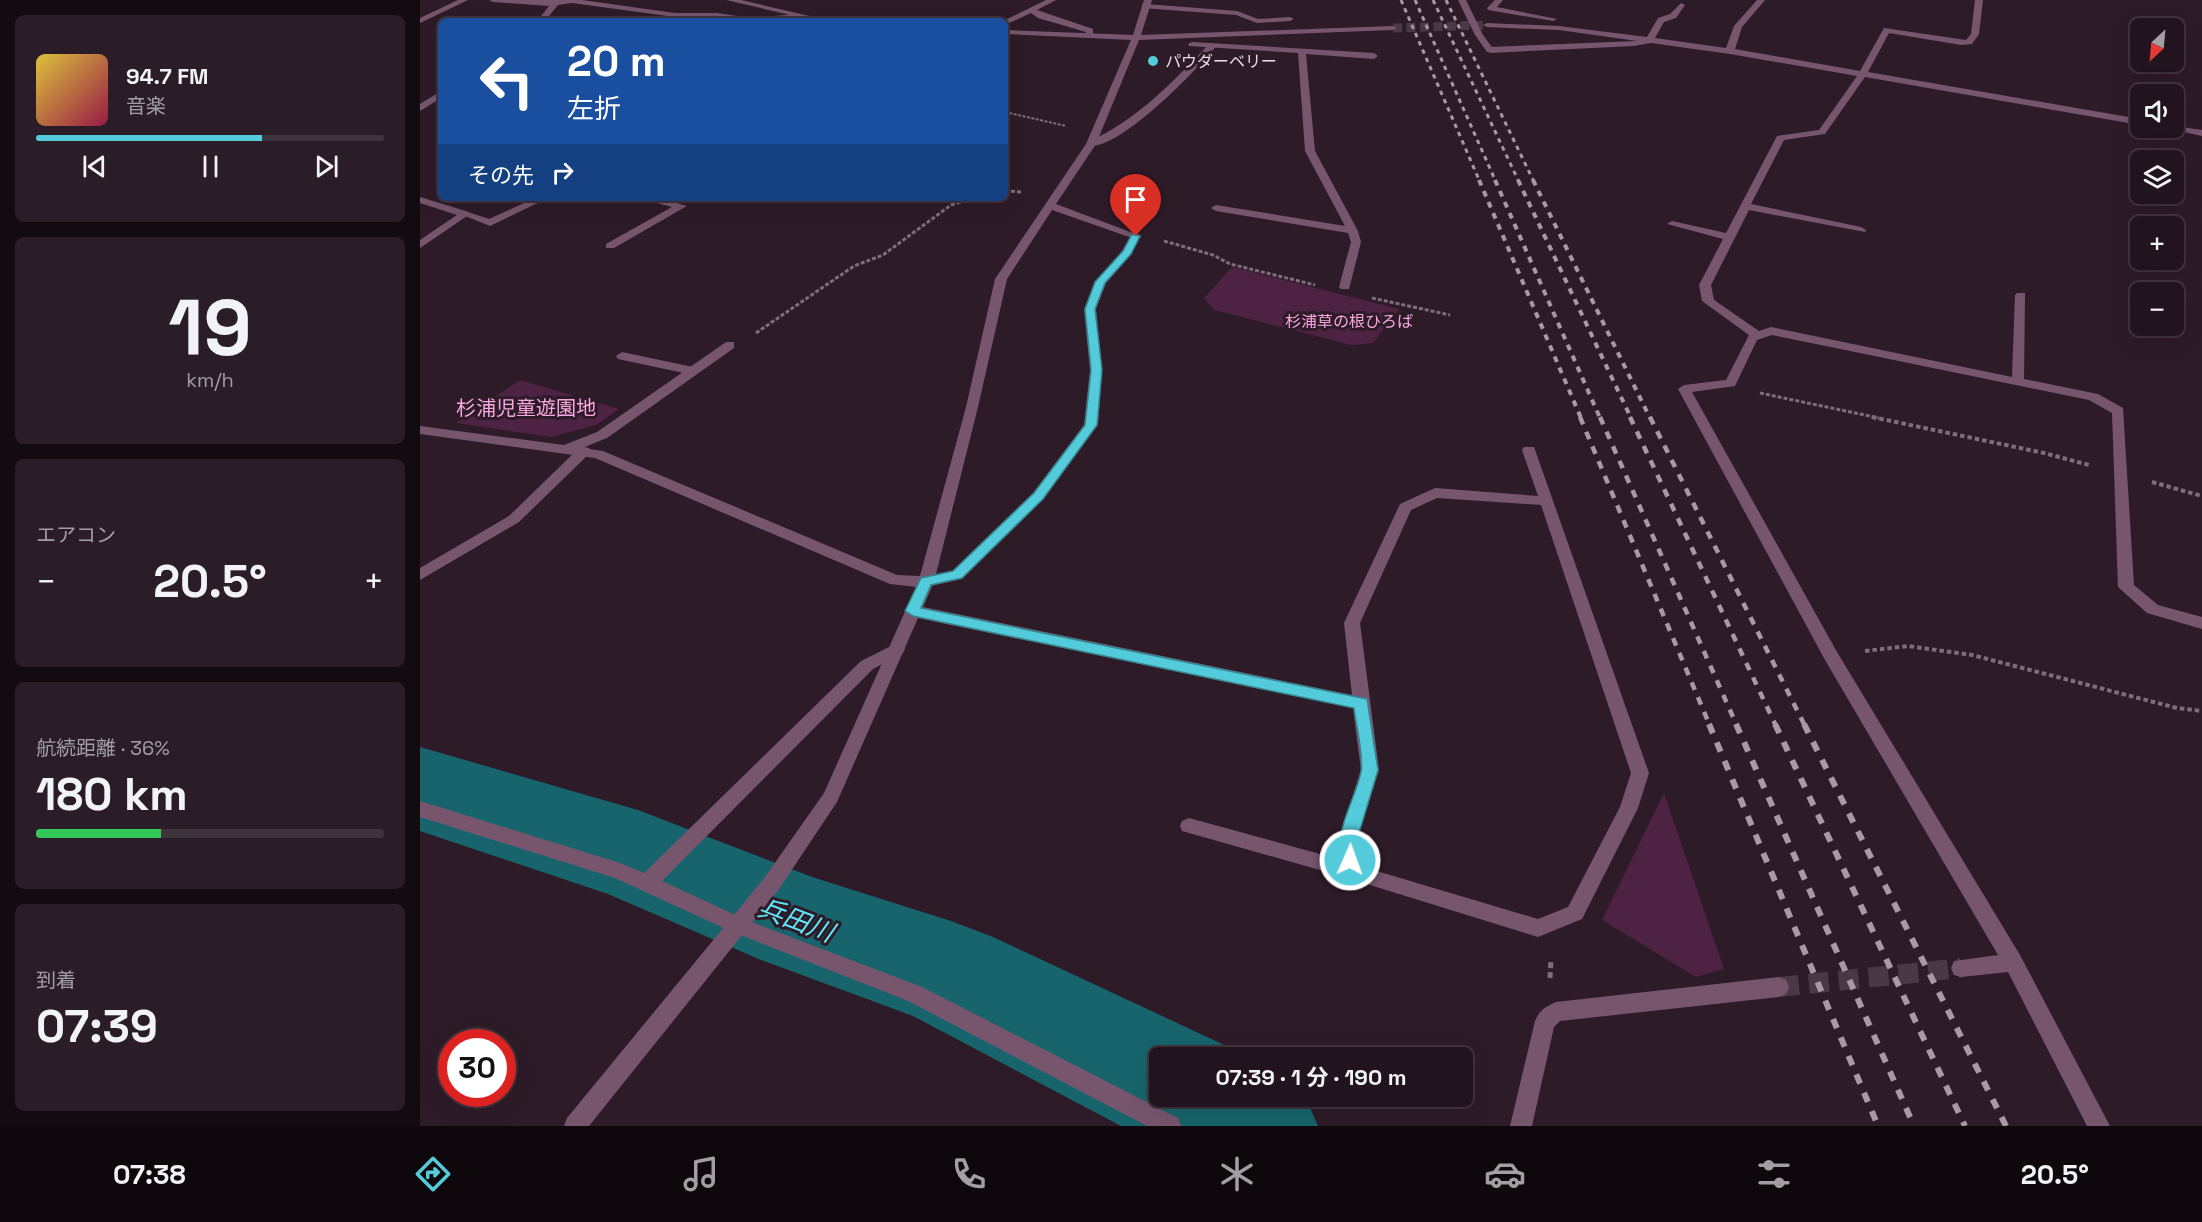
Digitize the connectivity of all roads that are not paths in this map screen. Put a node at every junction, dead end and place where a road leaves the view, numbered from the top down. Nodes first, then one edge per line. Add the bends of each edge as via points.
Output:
1 (464, 0) edge
2 (493, 0) edge
3 (730, 0) edge
4 (1053, 0) edge
5 (1462, 0) edge
6 (1499, 0) edge
7 (1761, 0) edge
8 (1979, 0) edge
9 (557, 1) edge
10 (1147, 3) edge
11 (1681, 5) dead end
12 (1033, 11) junction
13 (799, 16) junction
14 (544, 18) edge
15 (737, 18) edge
16 (775, 18) edge
17 (810, 18) edge
18 (1290, 19) dead end
19 (420, 21) edge
20 (1499, 21) tunnel mouth
21 (1008, 22) edge
22 (1487, 25) tunnel mouth
23 (1393, 28) tunnel mouth
24 (1008, 32) edge
25 (1628, 33) junction
26 (1090, 36) junction
27 (1136, 38) junction
28 (1649, 41) junction
29 (1213, 45) junction
30 (1730, 51) junction
31 (1302, 53) junction
32 (1374, 56) dead end
33 (1862, 74) junction
34 (438, 96) edge
35 (420, 108) edge
36 (2130, 120) edge
37 (2184, 130) edge
38 (2202, 133) edge
39 (1094, 139) junction
40 (420, 200) edge
41 (537, 201) edge
42 (658, 201) edge
43 (1049, 205) junction
44 (1746, 206) junction
45 (1216, 208) dead end
46 (465, 214) junction
47 (1672, 224) dead end
48 (1862, 230) dead end
49 (1353, 231) junction
50 (1730, 237) junction
51 (420, 245) edge
52 (610, 246) dead end
53 (1345, 287) dead end
54 (2021, 295) dead end
55 (1758, 336) junction
56 (730, 345) road end
57 (622, 356) dead end
58 (693, 371) junction
59 (2018, 380) junction
60 (420, 430) edge
61 (569, 448) junction
62 (1529, 450) dead end
63 (584, 451) junction
64 (1547, 501) junction
65 (420, 574) edge
66 (926, 582) junction
67 (913, 611) junction
68 (2202, 623) edge
69 (897, 649) junction
70 (1361, 704) junction
71 (420, 809) edge
72 (1189, 826) dead end
73 (1350, 860) junction
74 (649, 881) junction
75 (739, 924) junction
76 (2013, 962) junction
77 (1960, 968) tunnel mouth
78 (1779, 987) tunnel mouth
79 (575, 1126) edge
80 (1170, 1126) edge
81 (1521, 1126) edge
82 (2098, 1126) edge

1 - 19 street
2 - 9 street
3 - 13 street
4 - 12 street
5 - 28 street via 1491,50
6 - 25 street via 1491,8
7 - 30 street via 1743,17 1732,36
8 - 33 street via 1976,34 1970,42 1887,30
9 - 14 street
9 - 15 street
10 - 18 street via 1237,13 1257,21
10 - 27 street
11 - 28 street via 1673,16 1661,20
12 - 21 street
12 - 26 street via 1090,31
13 - 16 street
13 - 17 street
20 - 25 street
22 - 28 street via 1559,28
23 - 27 street
24 - 26 street
25 - 28 street
26 - 27 street
27 - 29 street
27 - 39 street
28 - 30 street
29 - 31 street
29 - 39 street via 1166,94 1111,137
30 - 33 street
31 - 32 street
31 - 49 street via 1310,151
33 - 36 street
33 - 44 street via 1822,132 1780,138
34 - 35 street
37 - 38 street
39 - 43 street
40 - 46 street
41 - 46 street via 490,223
42 - 52 street via 682,206
43 - 66 street via 1001,279
43 - 66 street via 1136,236 1128,252 1101,282 1090,309 1096,370 1091,425 1038,496 957,575
44 - 48 street
44 - 50 street
45 - 49 street
46 - 51 street
47 - 50 street
49 - 53 street via 1356,242
50 - 55 street via 1705,285 1708,301
54 - 59 street
55 - 59 street via 1771,331
55 - 76 street via 1752,338 1731,383 1684,389 1831,656
56 - 58 street
57 - 58 street
58 - 61 street via 602,435
59 - 68 street via 2093,397 2118,411 2126,586 2153,609
60 - 61 street
61 - 63 street
62 - 64 street
63 - 65 street via 514,519
63 - 66 street via 895,580
64 - 70 street via 1436,493 1405,507 1352,622
64 - 73 street via 1640,773 1629,808 1575,913 1538,928 1364,875
66 - 67 street
67 - 69 street
67 - 70 street
69 - 74 street via 867,666
69 - 75 street via 831,797
70 - 73 street via 1370,770 1347,843
71 - 74 street
72 - 73 street via 1320,862
74 - 75 street
75 - 79 street
75 - 80 street via 915,994
76 - 77 street
76 - 82 street
78 - 81 street via 1556,1012 1545,1021

